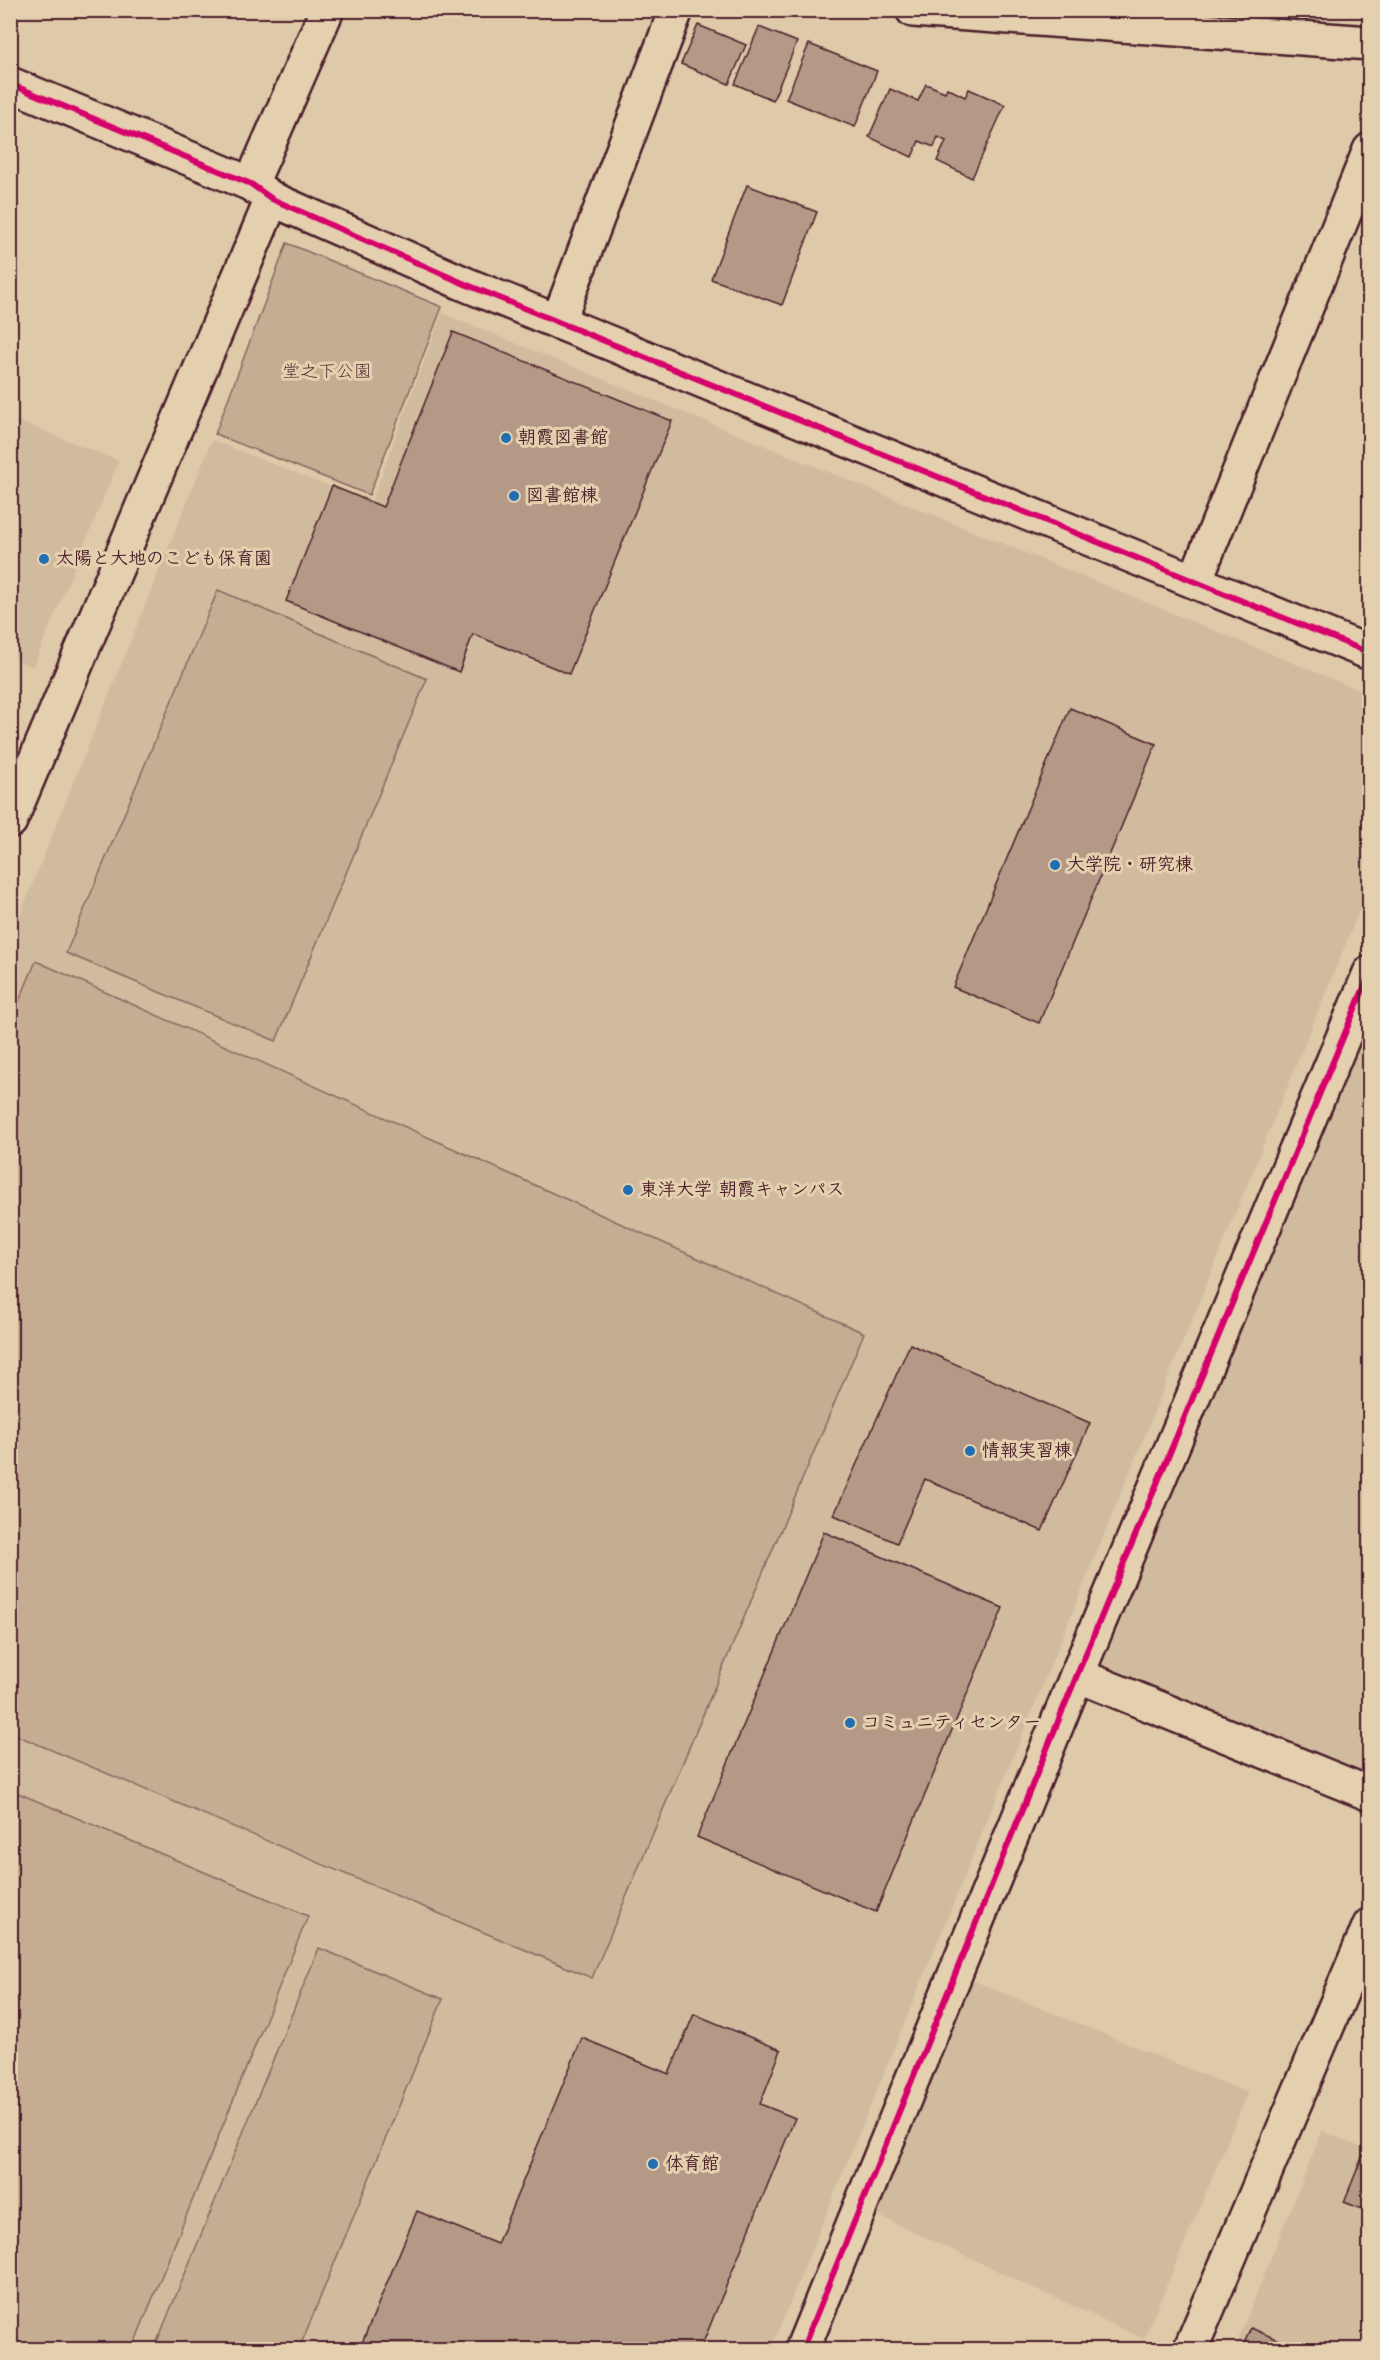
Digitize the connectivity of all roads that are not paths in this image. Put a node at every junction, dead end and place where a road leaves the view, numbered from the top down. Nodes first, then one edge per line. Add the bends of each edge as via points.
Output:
1 (327, 10) edge
2 (676, 10) edge
3 (913, 10) edge
4 (1370, 43) edge
5 (10, 84) edge
6 (1370, 150) edge
7 (262, 191) junction
8 (558, 322) junction
9 (1195, 581) junction
10 (1370, 652) edge
11 (10, 821) edge
12 (1370, 973) edge
13 (1077, 1674) junction
14 (1370, 1794) edge
15 (1370, 1925) edge
16 (802, 2349) edge
17 (1190, 2349) edge

1 - 7 street
2 - 8 street
3 - 4 street
5 - 7 street
6 - 9 street
7 - 8 street
7 - 11 street
8 - 9 street
9 - 10 street
12 - 13 street
13 - 14 street
13 - 16 street
15 - 17 street

